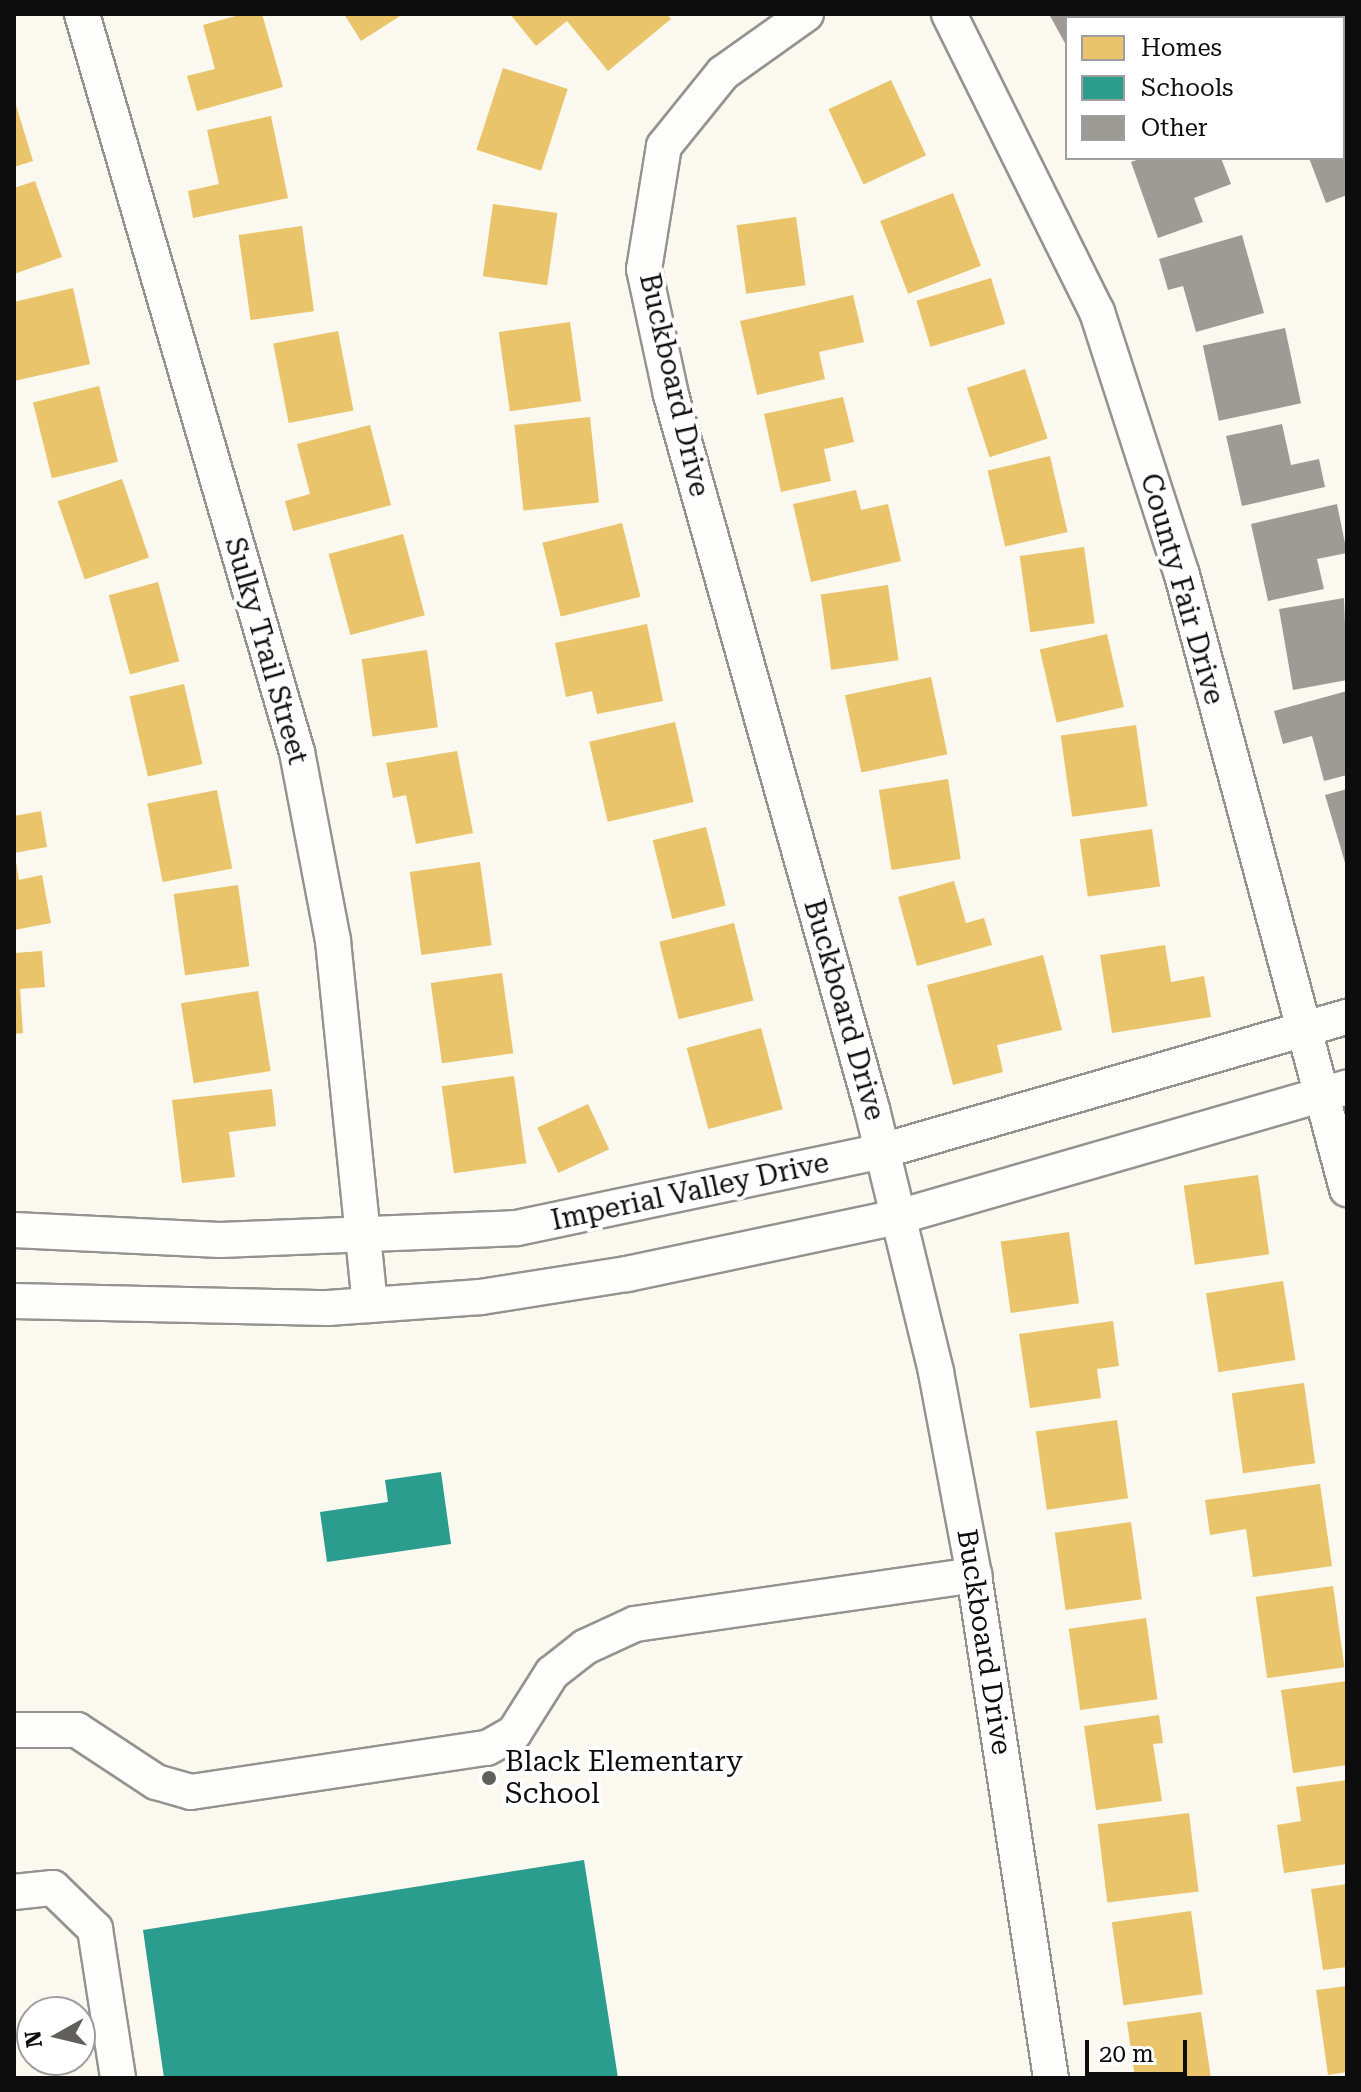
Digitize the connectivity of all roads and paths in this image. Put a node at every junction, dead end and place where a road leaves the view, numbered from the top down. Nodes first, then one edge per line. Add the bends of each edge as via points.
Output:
1 (82, 14) edge
2 (806, 14) edge
3 (949, 14) edge
4 (1347, 1017) edge
5 (1302, 1029) junction
6 (1335, 1090) edge
7 (882, 1151) junction
8 (1347, 1189) edge
9 (898, 1217) junction
10 (14, 1230) edge
11 (361, 1235) junction
12 (14, 1301) edge
13 (370, 1305) junction
14 (974, 1575) junction
15 (14, 1730) edge
16 (14, 1892) edge
17 (118, 2078) edge
18 (1051, 2078) edge

1 - 11 street, Sulky Trail Street via 297,752 333,941
2 - 7 street, Buckboard Drive via 723,73 664,146 644,269 671,395
3 - 5 street, County Fair Drive via 1097,312 1182,575
4 - 5 street, Imperial Valley Drive
5 - 6 street, County Fair Drive
5 - 7 street, Imperial Valley Drive
6 - 8 street, County Fair Drive
6 - 9 street
7 - 9 street, Buckboard Drive
7 - 11 street, Imperial Valley Drive via 517,1228
9 - 13 street via 627,1274
9 - 14 street, Buckboard Drive
10 - 11 street, Imperial Valley Drive via 220,1240
11 - 13 street, Sulky Trail Street
12 - 13 street via 179,1310
14 - 15 street via 635,1624 585,1647 552,1673 514,1733 487,1748 191,1792 156,1782 77,1730
14 - 18 street, Buckboard Drive
16 - 17 street via 53,1888 95,1929

